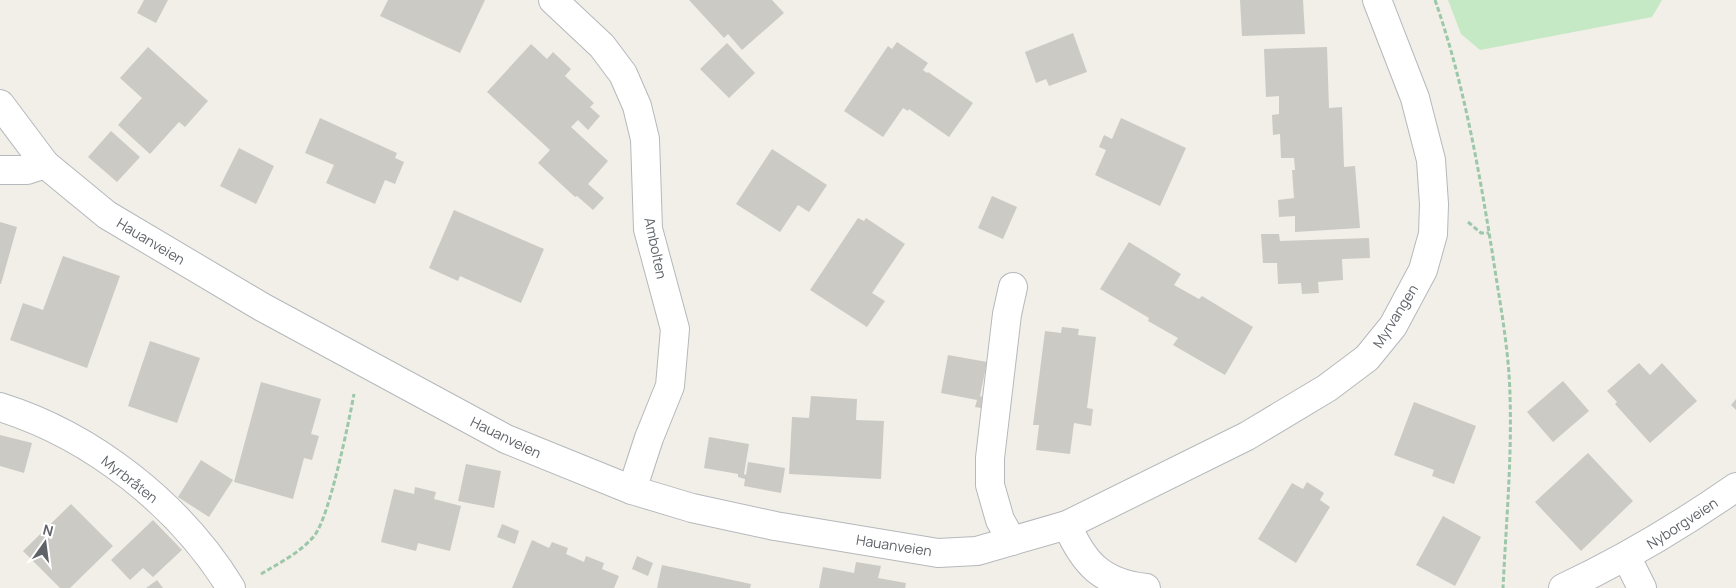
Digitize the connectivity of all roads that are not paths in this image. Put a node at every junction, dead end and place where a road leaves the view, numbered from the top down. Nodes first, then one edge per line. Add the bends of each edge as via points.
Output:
1 (553, 0) edge
2 (1378, 0) edge
3 (0, 104) edge
4 (45, 164) junction
5 (0, 170) edge
6 (1014, 287) dead end
7 (0, 407) edge
8 (1736, 486) edge
9 (632, 490) junction
10 (1067, 525) junction
11 (1012, 541) junction
12 (1627, 558) junction
13 (244, 583) edge
14 (1111, 584) edge
15 (1146, 588) edge
16 (1563, 588) edge
17 (1642, 588) edge

1 - 9 street, Ambolten via 602,46 623,74 637,106 644,139 648,228 675,330 670,386
2 - 10 street, Myrvangen via 1415,98 1431,160 1433,234 1423,270 1408,300 1367,358 1327,388 1247,436
3 - 4 street, Hauanveien
4 - 5 street via 28,170
4 - 9 street, Hauanveien via 108,215 262,307 506,440
6 - 11 street via 1007,314 990,458 990,485 1000,520
7 - 13 street, Myrbråten via 68,435 113,464 184,525 216,563
8 - 12 street, Nyborgveien
9 - 11 street, Hauanveien via 692,508 775,526 938,552 977,551
10 - 11 street, Hauanveien
10 - 14 street via 1078,550
12 - 16 street, Nyborgveien
12 - 17 street
14 - 15 street

